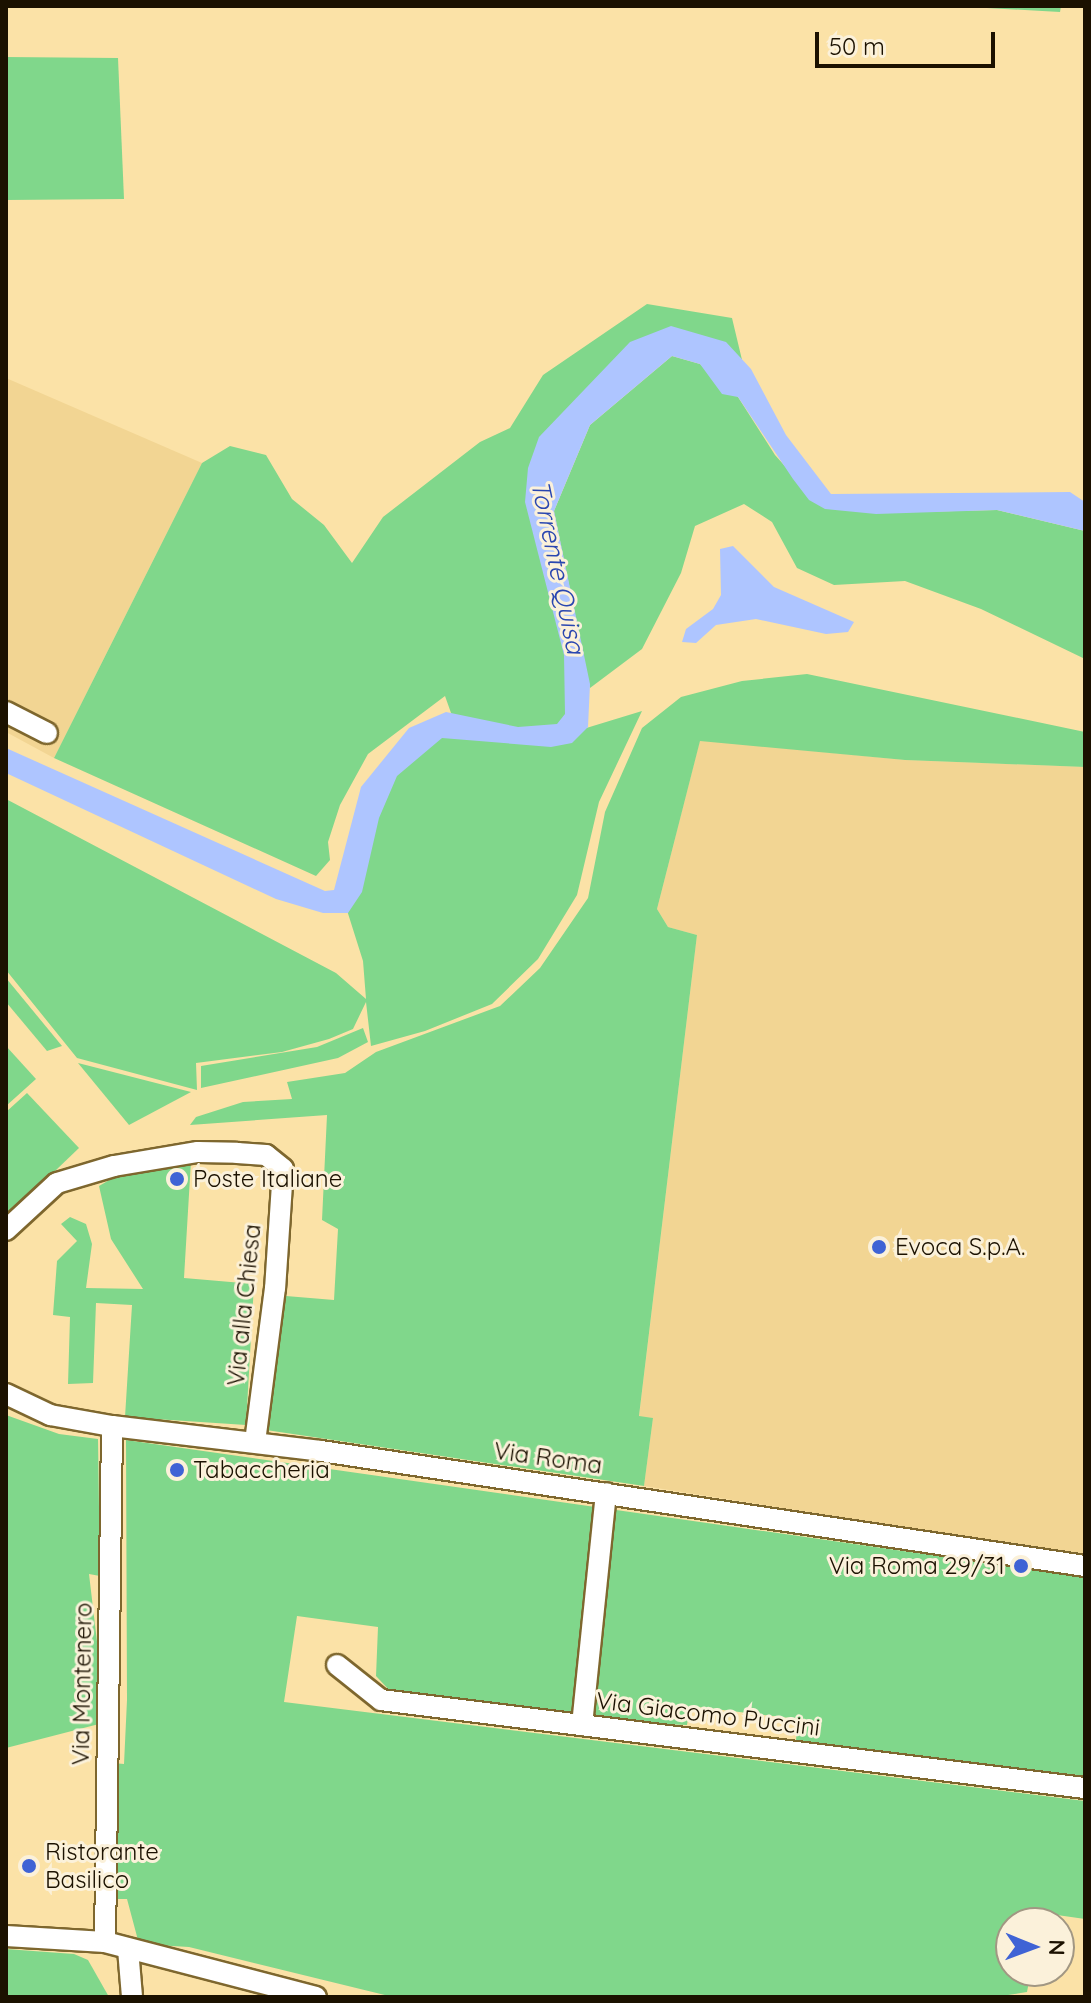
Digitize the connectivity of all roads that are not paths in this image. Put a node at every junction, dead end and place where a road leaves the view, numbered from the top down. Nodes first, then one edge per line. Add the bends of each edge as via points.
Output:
1 (6, 712) edge
2 (47, 733) dead end
3 (6, 1230) edge
4 (6, 1394) edge
5 (112, 1426) junction
6 (255, 1442) junction
7 (606, 1493) junction
8 (1085, 1566) edge
9 (337, 1665) dead end
10 (582, 1725) junction
11 (1085, 1788) edge
12 (6, 1936) edge
13 (105, 1942) junction
14 (128, 1949) junction
15 (132, 1997) edge
16 (316, 1997) edge

1 - 2 street
3 - 6 street, Via alla Chiesa via 57,1183 114,1166 198,1152 266,1155 283,1169 275,1288
4 - 5 street, Via Roma via 50,1415
5 - 6 street, Via Roma
5 - 13 street, Via Montenero
6 - 7 street, Via Roma
7 - 8 street, Via Roma
7 - 10 street
9 - 10 street, Via Giacomo Puccini via 381,1700
10 - 11 street, Via Giacomo Puccini
12 - 13 street
13 - 14 street
14 - 15 street
14 - 16 street

